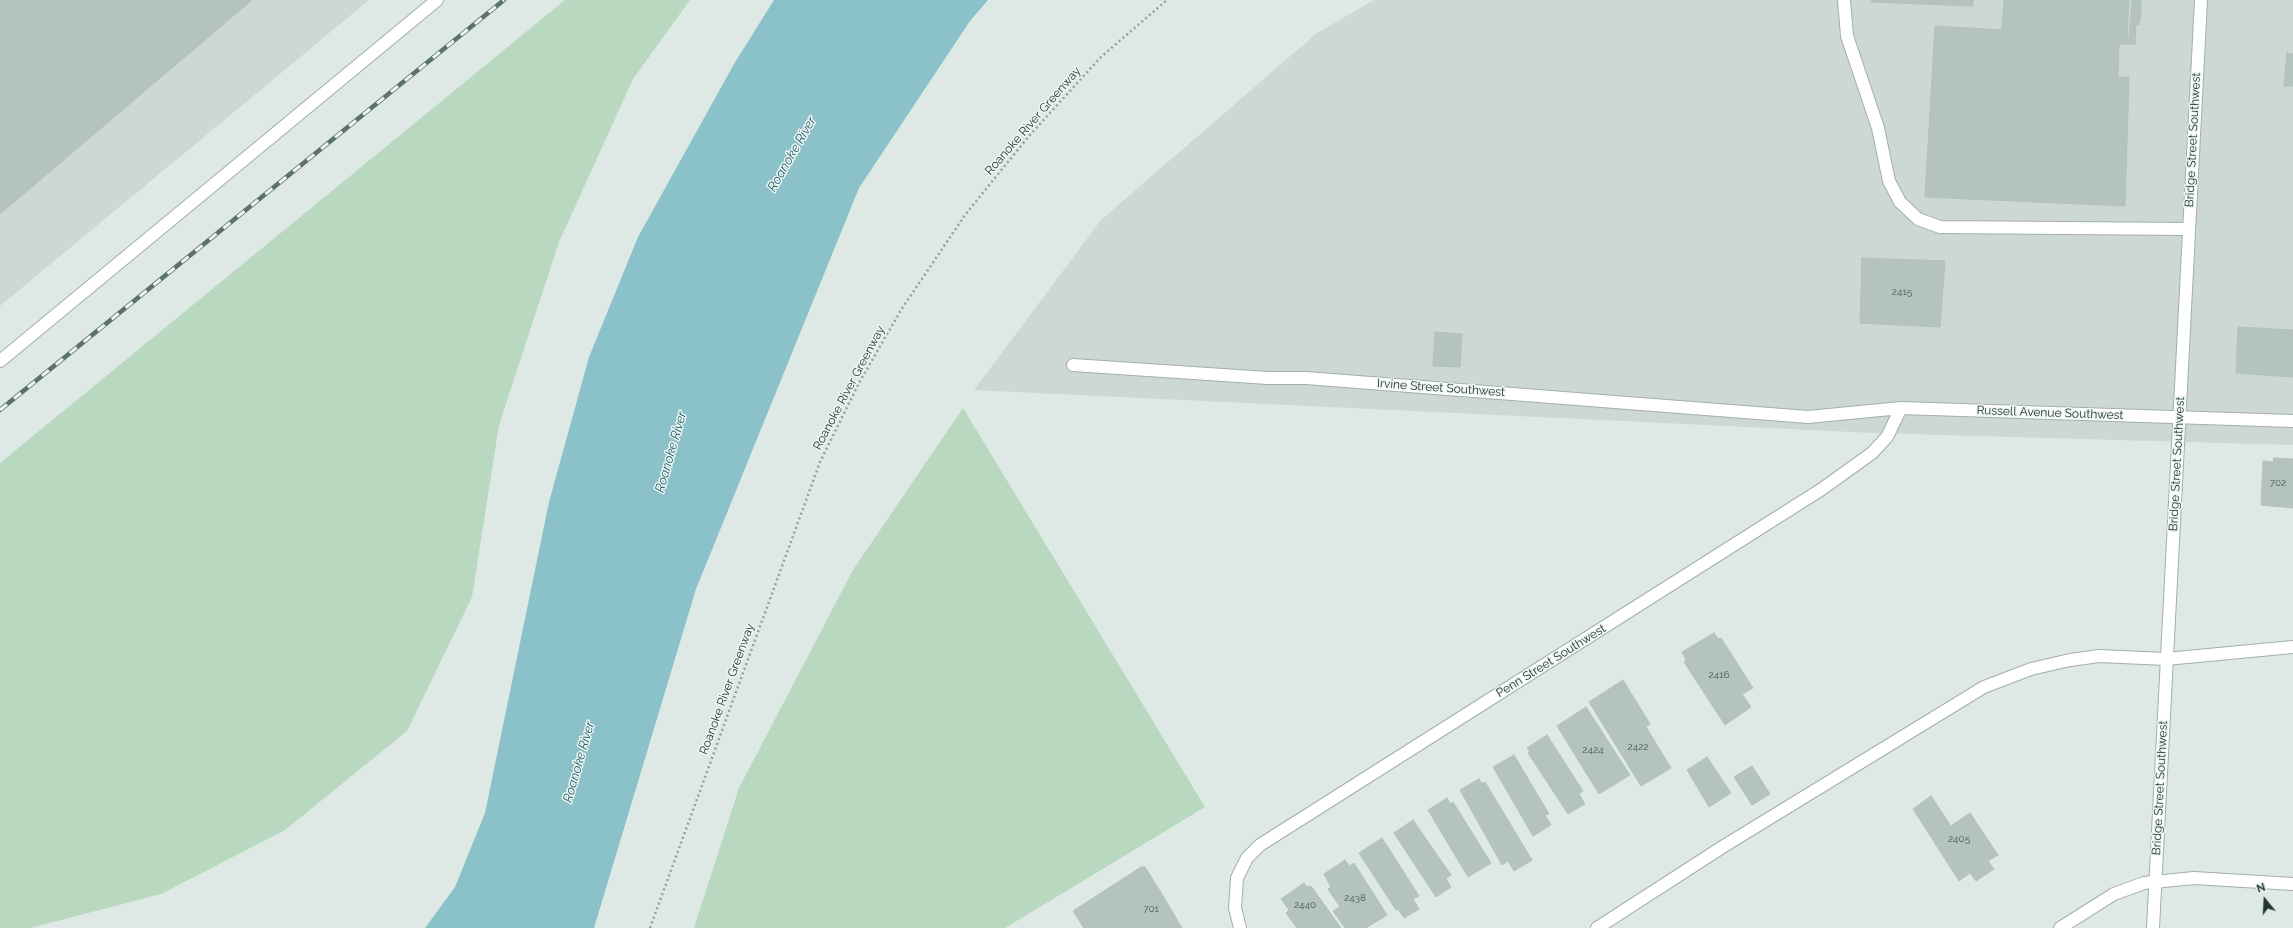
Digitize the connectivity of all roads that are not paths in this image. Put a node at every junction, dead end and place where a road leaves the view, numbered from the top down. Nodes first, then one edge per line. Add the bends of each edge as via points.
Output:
1 (437, 0) edge
2 (1844, 0) edge
3 (2201, 0) edge
4 (2189, 229) junction
5 (0, 361) edge
6 (1073, 365) dead end
7 (1901, 408) junction
8 (1808, 416) joint
9 (2179, 418) junction
10 (2293, 421) edge
11 (2293, 647) edge
12 (2166, 659) junction
13 (2156, 881) junction
14 (2293, 884) edge
15 (1240, 928) edge
16 (1597, 928) edge
17 (2060, 928) edge
18 (2154, 928) edge

1 - 5 street
2 - 4 street via 1847,36 1878,128 1889,181 1900,202 1918,219 1940,228
3 - 4 street, Bridge Street Southwest
4 - 9 street, Bridge Street Southwest
6 - 8 street, Irvine Street Southwest via 1306,378
7 - 8 street, Russell Avenue Southwest
7 - 9 street, Russell Avenue Southwest
7 - 15 street, Penn Street Southwest via 1887,437 1872,453 1822,489 1260,846 1247,858 1236,878 1235,908
9 - 10 street, Russell Avenue Southwest
9 - 12 street, Bridge Street Southwest
11 - 12 street
12 - 13 street, Bridge Street Southwest
12 - 16 street via 2099,656 2070,660 2031,669 1984,687 1724,846
13 - 14 street via 2194,878
13 - 17 street via 2114,894
13 - 18 street, Bridge Street Southwest

